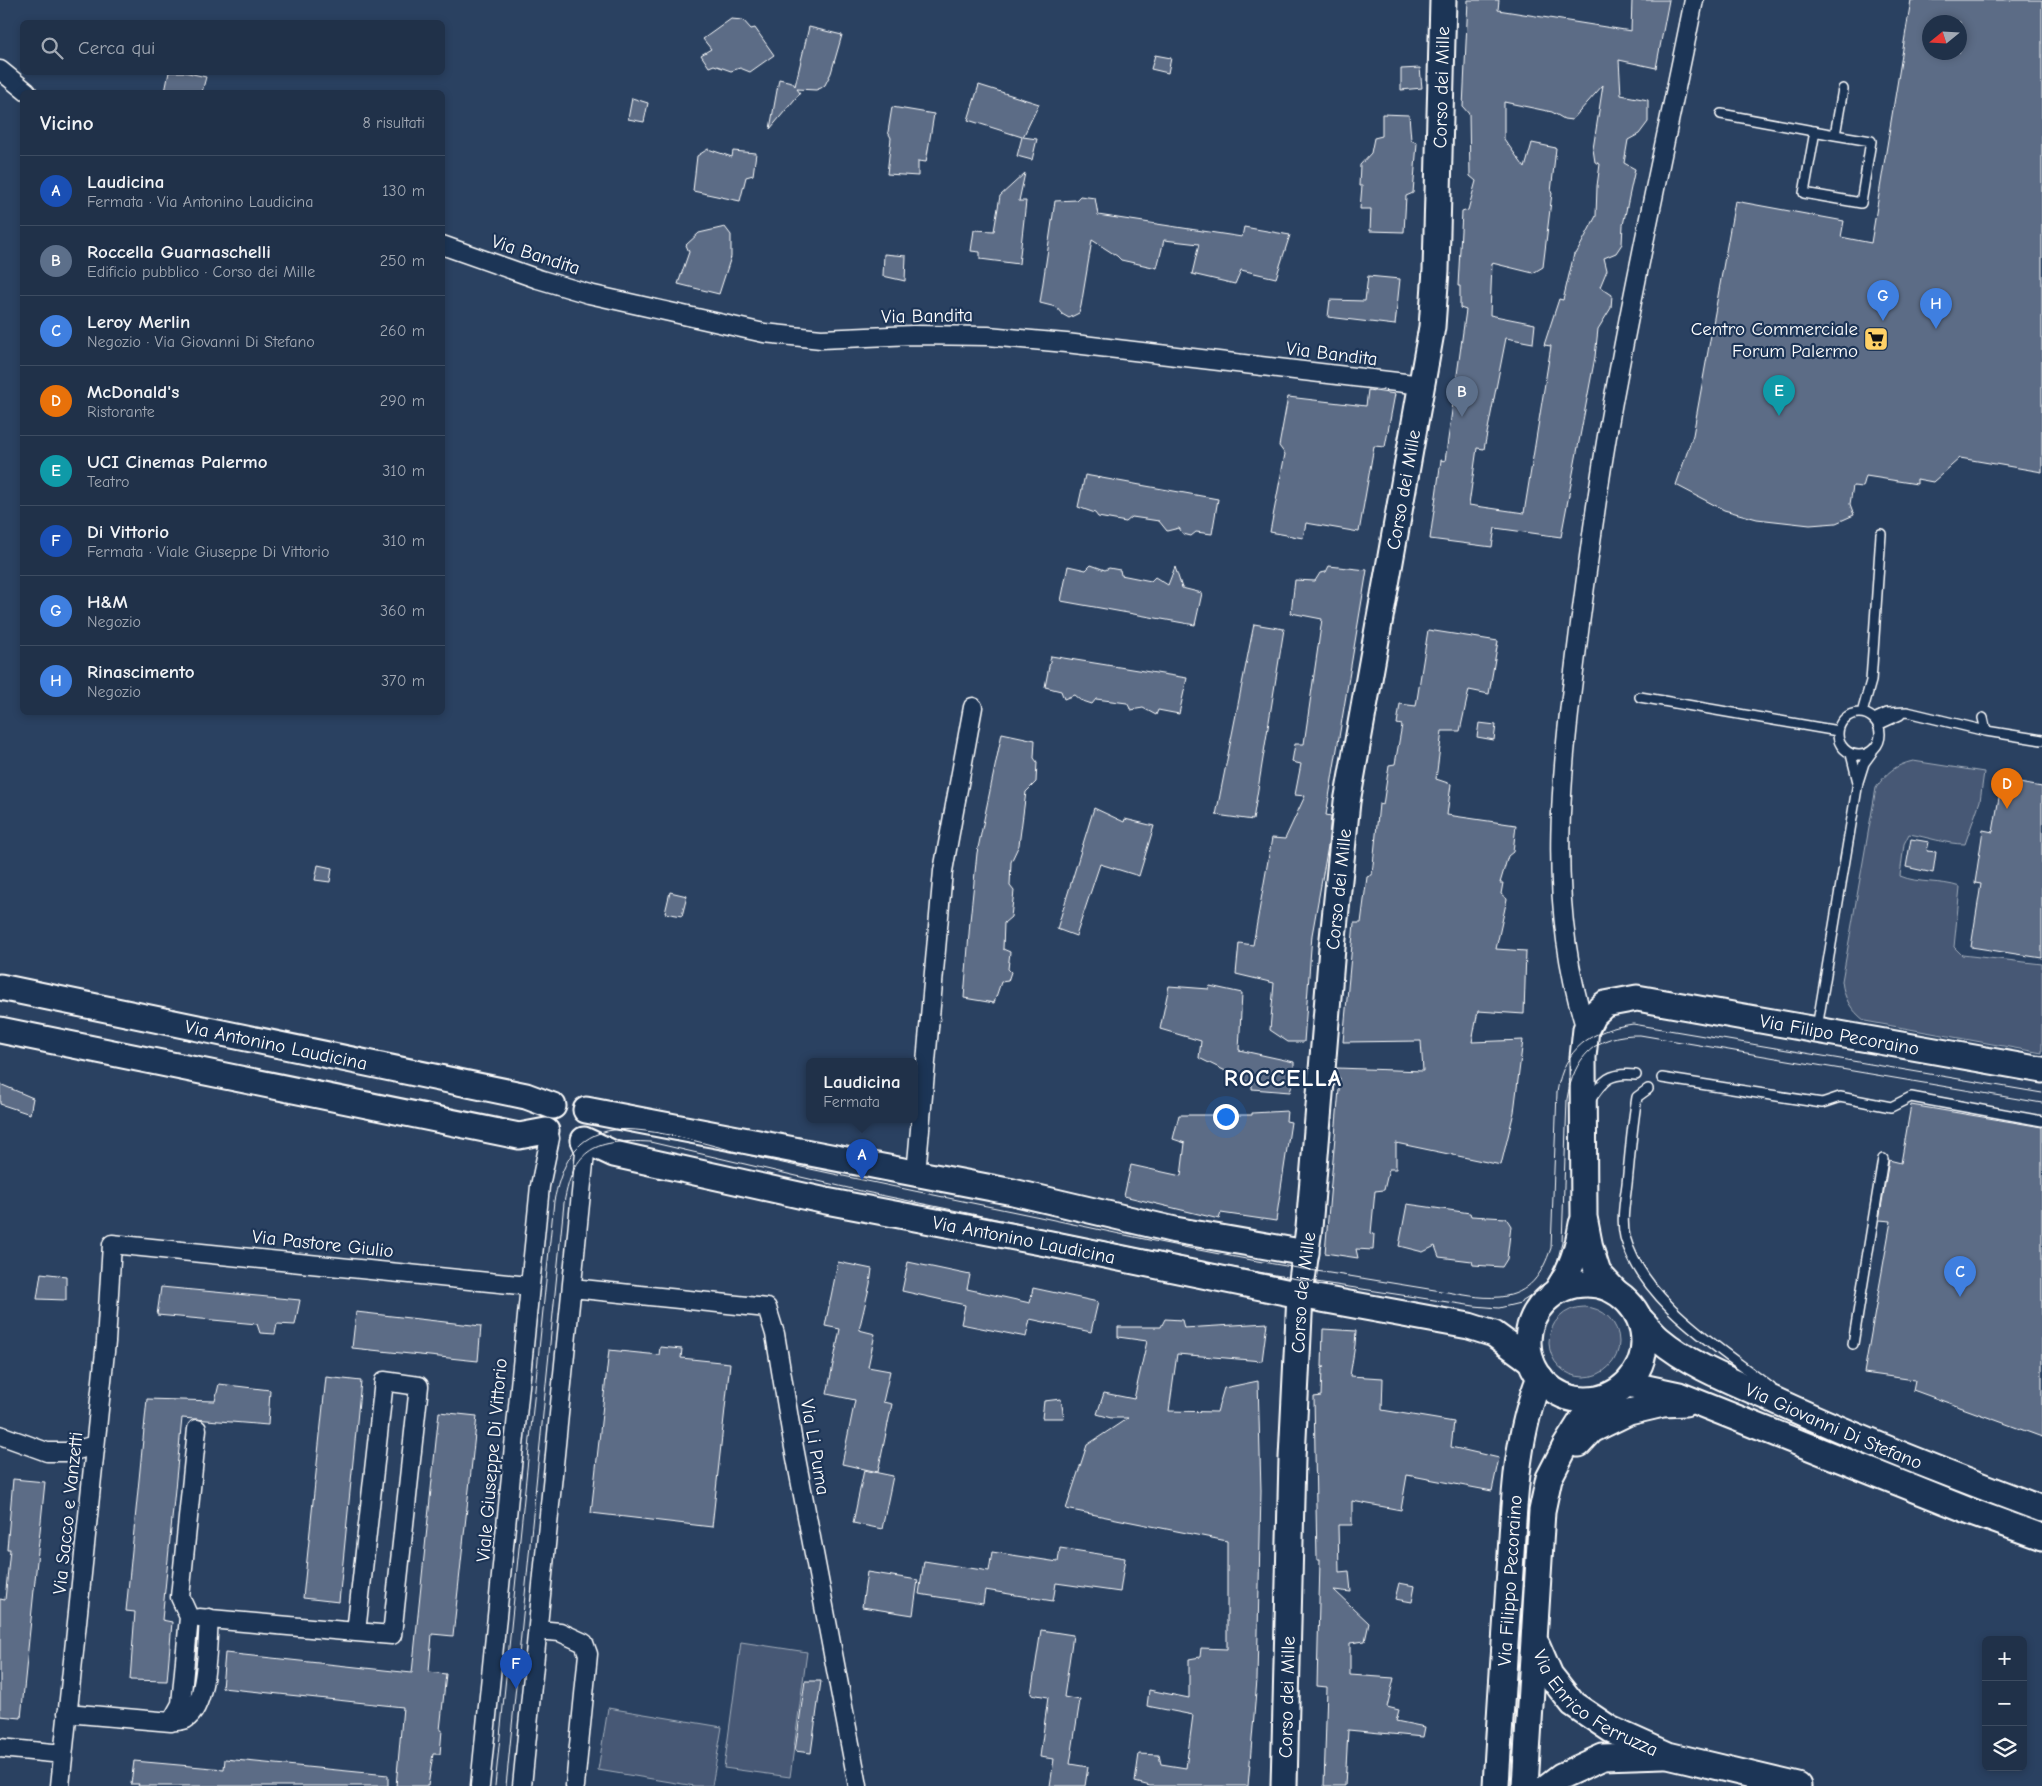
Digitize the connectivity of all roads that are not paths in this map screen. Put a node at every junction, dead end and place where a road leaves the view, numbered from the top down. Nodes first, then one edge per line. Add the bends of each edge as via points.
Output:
1 (1443, 0) edge
2 (1694, 0) edge
3 (0, 70) edge
4 (1843, 89) dead end
5 (25, 90) edge
6 (1721, 114) dead end
7 (1815, 131) junction
8 (1834, 135) junction
9 (445, 246) edge
10 (1422, 385) junction
11 (1881, 534) dead end
12 (1640, 697) dead end
13 (973, 707) dead end
14 (1862, 713) junction
15 (1983, 718) dead end
16 (1876, 722) junction
17 (1838, 731) junction
18 (1986, 731) junction
19 (2042, 740) edge
20 (1872, 752) junction
21 (1850, 754) junction
22 (1858, 782) junction
23 (0, 987) edge
24 (1586, 1029) junction
25 (0, 1030) edge
26 (1816, 1030) junction
27 (2042, 1070) edge
28 (1636, 1075) dead end
29 (1662, 1078) dead end
30 (1648, 1089) dead end
31 (552, 1106) junction
32 (586, 1110) junction
33 (1583, 1111) junction
34 (2042, 1121) edge
35 (548, 1135) junction
36 (582, 1141) junction
37 (1882, 1159) dead end
38 (916, 1174) junction
39 (1584, 1216) junction
40 (112, 1244) joint
41 (1306, 1253) junction
42 (529, 1286) junction
43 (572, 1288) junction
44 (1557, 1291) junction
45 (1615, 1291) junction
46 (1300, 1295) junction
47 (1534, 1315) junction
48 (1641, 1320) junction
49 (1469, 1326) junction
50 (1853, 1344) dead end
51 (1536, 1369) junction
52 (1618, 1390) junction
53 (1701, 1403) junction
54 (1804, 1414) junction
55 (197, 1430) dead end
56 (0, 1435) edge
57 (95, 1445) junction
58 (1546, 1491) junction
59 (2042, 1509) edge
60 (2042, 1537) edge
61 (189, 1616) junction
62 (209, 1618) junction
63 (538, 1630) junction
64 (356, 1632) junction
65 (1535, 1640) junction
66 (67, 1713) junction
67 (171, 1722) junction
68 (0, 1748) edge
69 (63, 1754) junction
70 (1668, 1755) junction
71 (60, 1786) edge
72 (480, 1786) edge
73 (522, 1786) edge
74 (575, 1786) edge
75 (858, 1786) edge
76 (1284, 1786) edge
77 (1496, 1786) edge
78 (1525, 1786) edge
79 (1548, 1786) edge
80 (1798, 1786) edge

1 - 10 street, Corso dei Mille via 1436,270 1432,326
2 - 24 street via 1618,376 1593,522 1572,690 1562,796 1561,886 1567,957
3 - 5 street
4 - 8 lane
6 - 7 lane
7 - 8 lane
7 - 8 lane via 1804,193 1861,203 1871,141
9 - 10 street, Via Bandita via 589,294 764,333 821,340 913,335 988,336
10 - 41 street, Corso dei Mille via 1347,802
11 - 14 lane via 1871,681
12 - 17 lane
13 - 38 street via 943,871
14 - 16 lane
14 - 17 lane via 1849,715
15 - 18 lane
16 - 18 lane via 1887,713 1907,712
16 - 20 lane via 1881,732
17 - 21 lane via 1840,744
18 - 19 lane
20 - 21 lane via 1858,756
20 - 22 lane via 1864,763
21 - 22 lane
22 - 26 lane
23 - 31 street, Via Antonino Laudicina via 526,1096
24 - 26 street, Via Filipo Pecoraino via 1593,1015 1605,1004 1637,998
24 - 33 street
25 - 35 street via 519,1136
26 - 27 street, Via Filipo Pecoraino
28 - 33 lane via 1623,1073 1611,1076
29 - 34 lane via 1822,1102 1840,1097 1891,1107 1911,1097
30 - 54 lane via 1637,1097 1624,1210 1624,1236 1634,1260 1655,1292 1677,1315
31 - 32 street via 572,1101
31 - 35 street via 544,1124
32 - 36 street via 591,1125
32 - 38 street, Via Antonino Laudicina
33 - 39 street
35 - 36 street via 566,1147
35 - 42 street, Viale Giuseppe Di Vittorio
36 - 43 street via 585,1153
36 - 46 street, Via Antonino Laudicina via 614,1154 826,1201
37 - 50 lane
38 - 41 street, Via Antonino Laudicina via 1013,1192 1175,1230
39 - 44 street via 1577,1253
39 - 45 street via 1598,1273
40 - 42 street, Via Pastore Giulio
40 - 57 street, Via Sacco e Vanzetti
41 - 46 street, Corso dei Mille
42 - 72 street, Viale Giuseppe Di Vittorio
43 - 63 street
43 - 75 street, Via Li Puma via 767,1308 775,1334
44 - 45 street via 1586,1284 1601,1285
44 - 47 street
45 - 48 street via 1630,1303
46 - 49 street, Via Antonino Laudicina
46 - 76 street, Corso dei Mille via 1292,1458
47 - 49 street via 1496,1326
47 - 51 street via 1528,1346
48 - 52 street via 1645,1342 1641,1365
48 - 54 street, Via Giovanni Di Stefano via 1659,1339 1684,1357
49 - 51 street via 1494,1334
51 - 52 street via 1554,1391 1571,1399 1590,1401
51 - 77 street, Via Filippo Pecoraino via 1522,1435 1518,1473
52 - 53 street, Via Giovanni Di Stefano via 1679,1395
52 - 58 street, Via Filippo Pecoraino via 1582,1420 1549,1478
53 - 58 street via 1663,1404 1629,1412 1592,1430 1571,1453
53 - 60 street, Via Giovanni Di Stefano
54 - 59 street, Via Giovanni Di Stefano
55 - 61 street via 180,1597
56 - 57 street via 47,1452 70,1452
57 - 66 street, Via Sacco e Vanzetti
58 - 65 street, Via Filippo Pecoraino via 1542,1511
61 - 62 street
61 - 67 street via 180,1704
62 - 64 street
62 - 67 street via 198,1705 186,1719
63 - 73 street
63 - 74 street via 560,1632 576,1639 584,1643 588,1654
64 - 64 street via 392,1635 419,1386 384,1381
65 - 70 street, Via Enrico Ferruzza via 1550,1675 1573,1704 1610,1729
65 - 78 street, Via Filippo Pecoraino
66 - 67 street
66 - 69 street, Via Sacco e Vanzetti
68 - 69 street
69 - 71 street, Via Sacco e Vanzetti
70 - 79 street, Via Enrico Ferruzza via 1603,1757 1561,1776
70 - 80 street, Via Enrico Ferruzza

